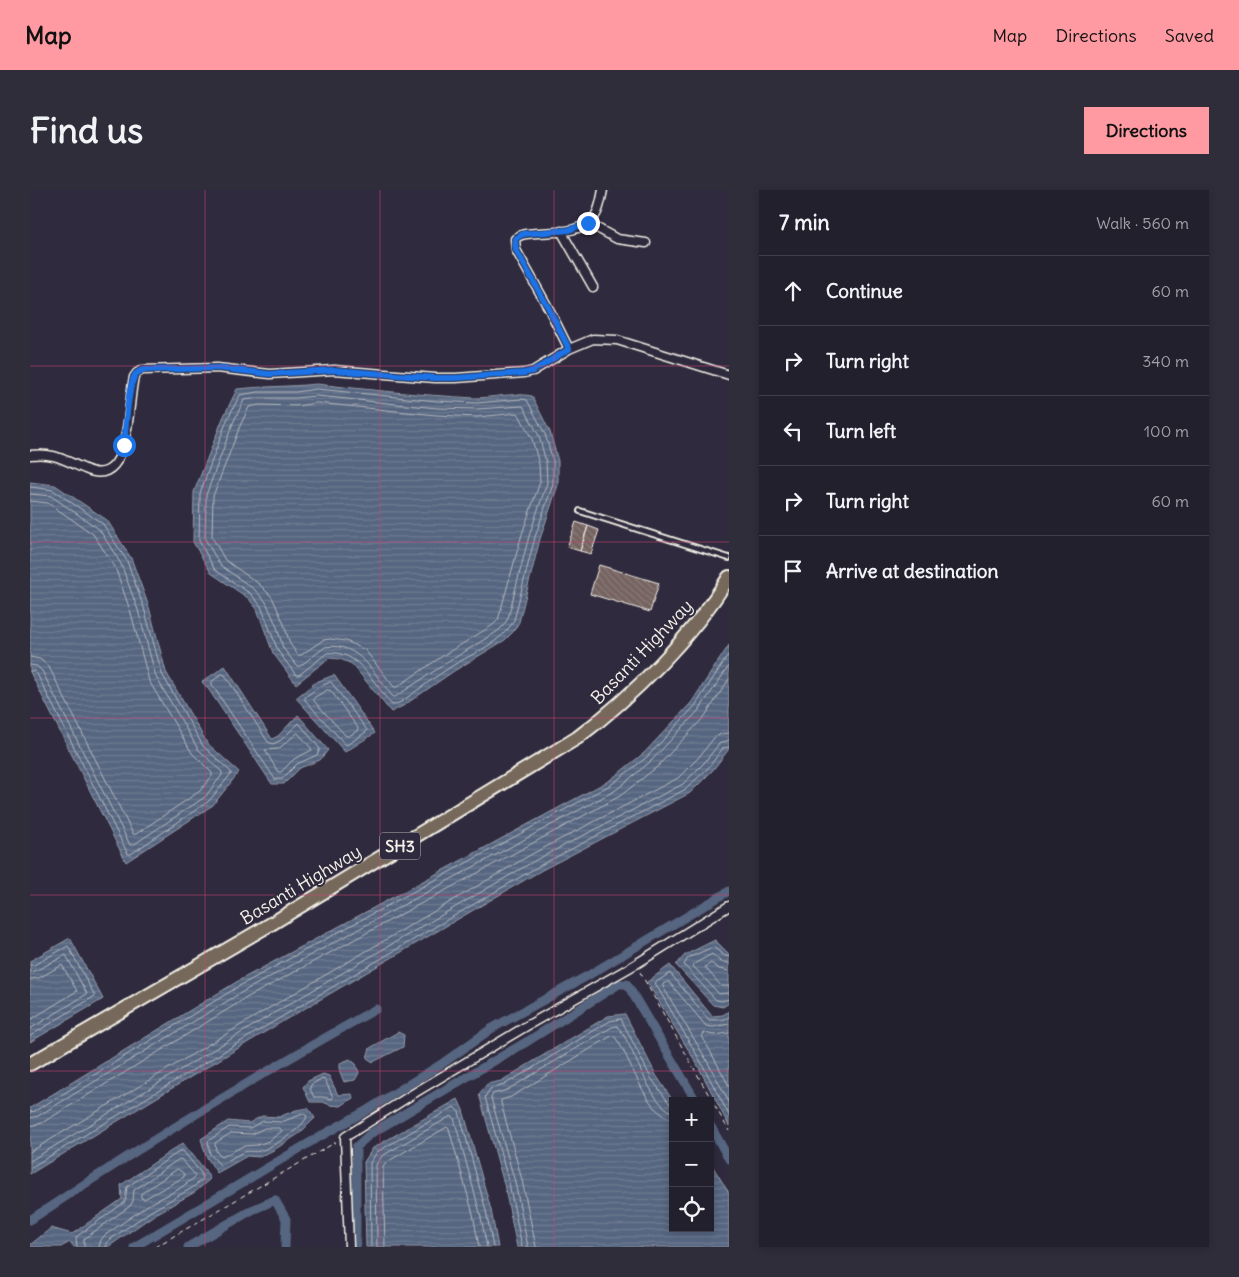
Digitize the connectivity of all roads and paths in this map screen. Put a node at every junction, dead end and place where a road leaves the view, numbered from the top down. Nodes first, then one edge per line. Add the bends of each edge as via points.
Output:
1 (603, 190) edge
2 (588, 223) junction
3 (561, 230) junction
4 (646, 243) dead end
5 (593, 287) dead end
6 (569, 349) junction
7 (729, 376) edge
8 (30, 455) edge
9 (580, 511) dead end
10 (729, 558) edge
11 (729, 577) edge
12 (729, 906) edge
13 (636, 964) junction
14 (30, 1064) edge
15 (729, 1131) edge
16 (345, 1137) junction
17 (155, 1247) edge
18 (349, 1247) edge

1 - 2 street via 600,207
2 - 3 street
2 - 4 street via 617,239
3 - 5 street
3 - 6 street via 523,234 515,239 515,244
6 - 7 street via 593,339 617,340
6 - 8 street via 533,371 456,378 334,370 270,374 217,368 142,370 134,377 124,445 113,468 94,473 54,455
9 - 10 lane
11 - 14 main road, Basanti Highway / SH3 via 696,622 645,678 577,738 271,924
12 - 13 street
13 - 15 path
13 - 16 street via 530,1024
16 - 17 path
16 - 18 street

